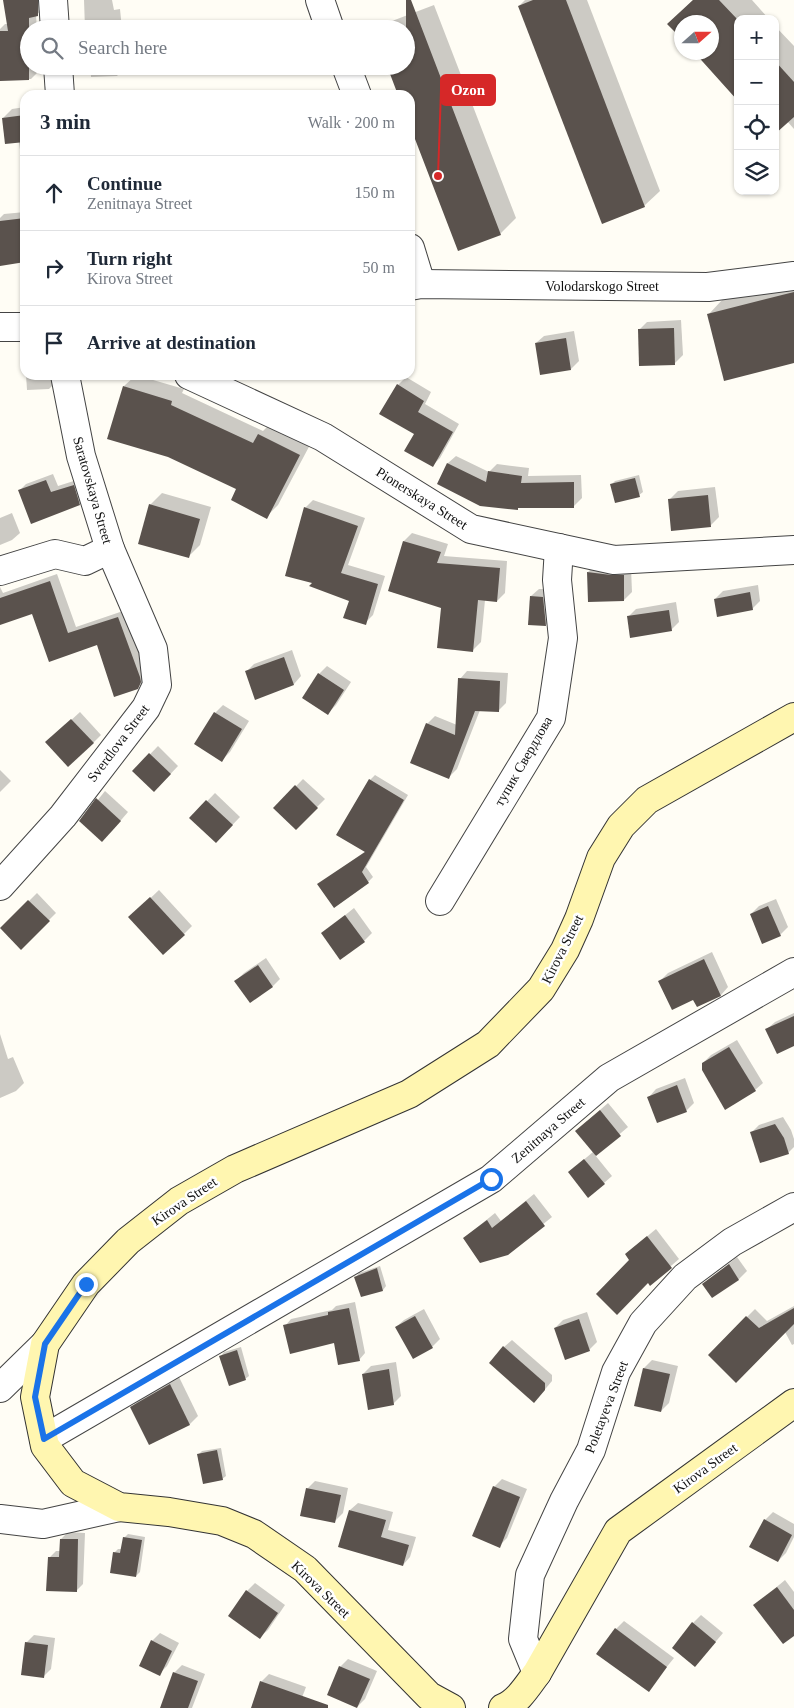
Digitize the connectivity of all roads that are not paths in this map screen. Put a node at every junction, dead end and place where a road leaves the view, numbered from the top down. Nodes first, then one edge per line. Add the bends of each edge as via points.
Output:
1 (53, 0) edge
2 (320, 0) edge
3 (54, 20) edge
4 (327, 20) edge
5 (59, 75) edge
6 (349, 75) edge
7 (60, 90) edge
8 (355, 90) edge
9 (794, 276) edge
10 (415, 285) edge
11 (0, 327) edge
12 (20, 327) edge
13 (66, 380) edge
14 (200, 380) edge
15 (559, 548) junction
16 (110, 549) junction
17 (794, 550) edge
18 (0, 571) edge
19 (794, 717) edge
20 (0, 886) edge
21 (440, 901) dead end
22 (794, 972) edge
23 (794, 1207) edge
24 (45, 1344) junction
25 (0, 1388) edge
26 (794, 1403) edge
27 (44, 1439) junction
28 (118, 1507) junction
29 (0, 1519) edge
30 (537, 1673) junction
31 (451, 1708) edge
32 (503, 1708) edge

1 - 3 street
2 - 4 street
5 - 7 street
6 - 8 street
9 - 10 street, Volodarskogo Street via 708,287
11 - 12 street
13 - 16 street, Saratovskaya Street via 81,456
14 - 15 street, Pionerskaya Street via 323,437 471,529
15 - 17 street, Pionerskaya Street via 614,560
15 - 21 street, тупик Свердлова via 557,580 564,638 551,718
16 - 18 street, Saratovskaya Street via 85,561 54,554
16 - 20 street, Sverdlova Street via 153,649 157,685 146,708 63,816
19 - 24 main road, Kirova Street via 647,800 621,826 601,858 579,919 541,989 488,1044 409,1094 235,1168 179,1201 128,1241 86,1284
22 - 27 street, Zenitnaya Street via 609,1078 491,1179
23 - 30 street, Poletayeva Street via 732,1242 685,1277 643,1323 616,1372 591,1450 530,1575 523,1639
24 - 25 street
24 - 27 main road, Kirova Street via 35,1397
26 - 30 main road, Kirova Street via 618,1531
27 - 28 main road, Kirova Street via 45,1446 73,1482
28 - 29 street via 43,1524
28 - 31 main road, Kirova Street via 222,1521 254,1534 305,1569 429,1696
30 - 32 main road, Kirova Street via 515,1700

